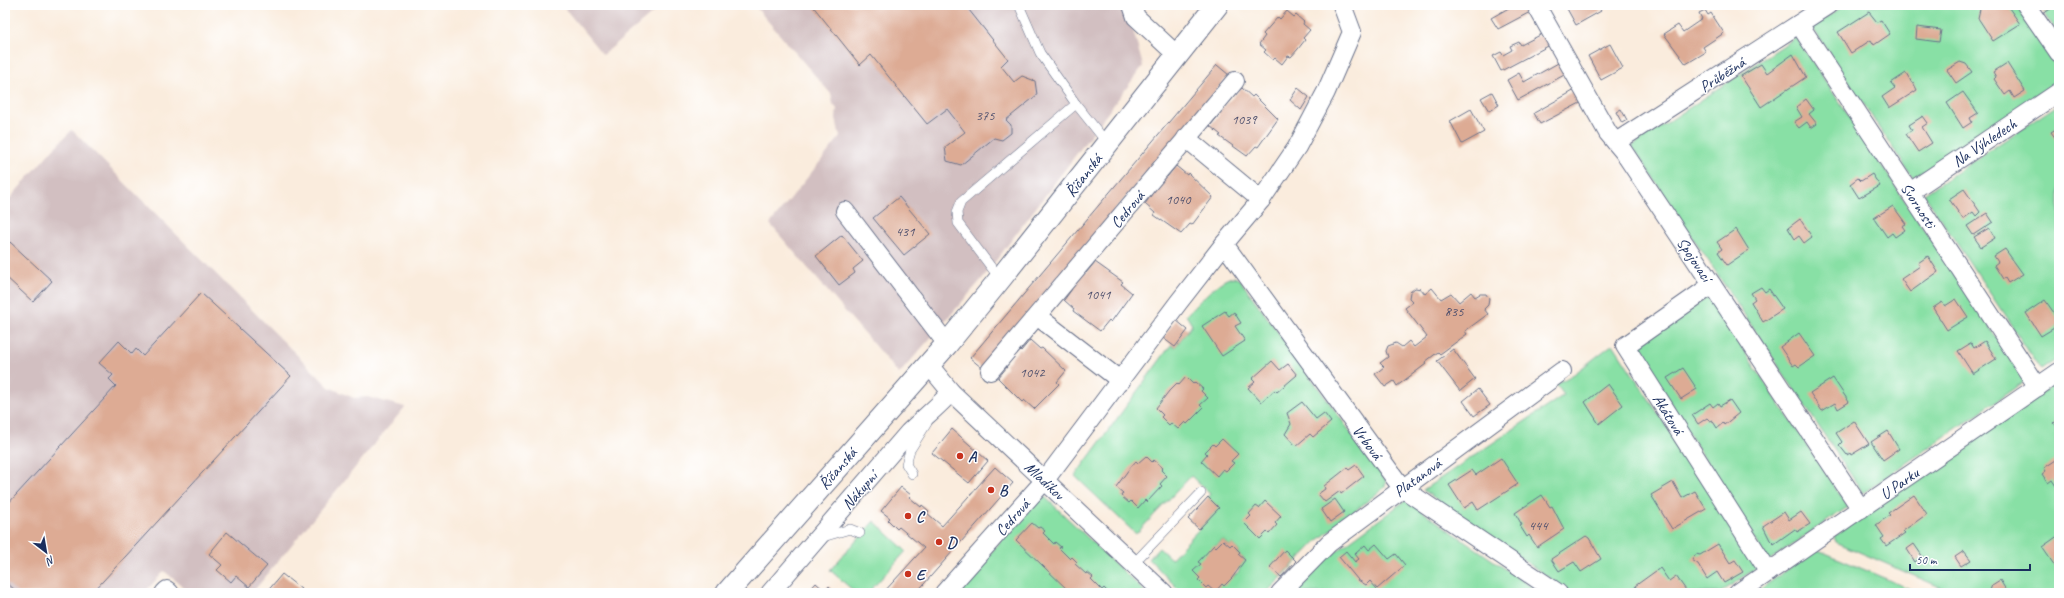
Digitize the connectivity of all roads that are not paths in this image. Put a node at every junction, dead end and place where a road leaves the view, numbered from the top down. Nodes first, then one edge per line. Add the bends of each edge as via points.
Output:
1 (1019, 5) edge
2 (1132, 5) edge
3 (1217, 5) edge
4 (1342, 5) edge
5 (1536, 5) edge
6 (1828, 5) edge
7 (2026, 5) edge
8 (1799, 24) junction
9 (2059, 53) edge
10 (1178, 56) junction
11 (1235, 81) dead end
12 (2059, 92) edge
13 (1076, 104) junction
14 (1186, 138) junction
15 (1616, 142) junction
16 (1108, 143) junction
17 (1910, 192) junction
18 (1261, 200) junction
19 (845, 212) dead end
20 (1224, 244) junction
21 (1000, 279) junction
22 (1712, 285) junction
23 (1037, 316) junction
24 (947, 344) junction
25 (928, 364) junction
26 (1562, 371) dead end
27 (990, 372) dead end
28 (2059, 372) edge
29 (1121, 381) junction
30 (2038, 387) junction
31 (951, 392) junction
32 (936, 409) junction
33 (912, 474) dead end
34 (1045, 480) junction
35 (1402, 488) junction
36 (1201, 493) dead end
37 (1861, 509) junction
38 (860, 533) dead end
39 (815, 541) junction
40 (1133, 564) junction
41 (1769, 572) junction
42 (164, 593) edge
43 (170, 593) edge
44 (727, 593) edge
45 (770, 593) edge
46 (944, 593) edge
47 (1164, 593) edge
48 (1280, 593) edge
49 (1558, 593) edge
50 (1738, 593) edge

1 - 13 lane via 1040,53
2 - 10 street via 1136,17
3 - 10 main road, Říčanská
4 - 18 street, Cedrová via 1352,32 1326,92 1298,146
5 - 15 street, Spojovací via 1608,133
6 - 8 street, Průběžná
7 - 9 street
8 - 15 street, Průběžná
8 - 17 street, Svornosti
10 - 16 main road, Říčanská
11 - 14 street, Cedrová
12 - 17 street, Na Výhledech
13 - 16 lane
13 - 21 lane via 961,202 957,212 958,223
14 - 18 street
14 - 23 street, Cedrová
15 - 22 street, Spojovací
16 - 21 main road, Říčanská
17 - 30 street, Svornosti
18 - 20 street, Cedrová
19 - 24 street
20 - 29 street, Cedrová
20 - 35 street, Vrbová
21 - 24 main road, Říčanská
22 - 37 street, Spojovací
22 - 41 street, Akátová via 1625,346
23 - 27 street, Cedrová
23 - 29 street
24 - 25 main road, Říčanská
25 - 31 street, Mladíkov
25 - 44 main road, Říčanská
26 - 35 street, Platanová
28 - 30 street, U Parku
29 - 34 street, Cedrová
30 - 37 street, U Parku
31 - 32 street, Nákupní
31 - 34 street, Mladíkov
32 - 33 lane via 910,450 906,464
32 - 39 street, Nákupní via 908,432
34 - 40 street, Mladíkov
34 - 46 street, Cedrová
35 - 48 street, Platanová via 1329,543
35 - 49 street, Vrbová
36 - 40 lane
37 - 41 street, U Parku
38 - 39 lane via 850,529 829,534
39 - 45 street, Nákupní
40 - 47 street, Mladíkov
41 - 50 street, U Parku
42 - 43 street via 167,590

